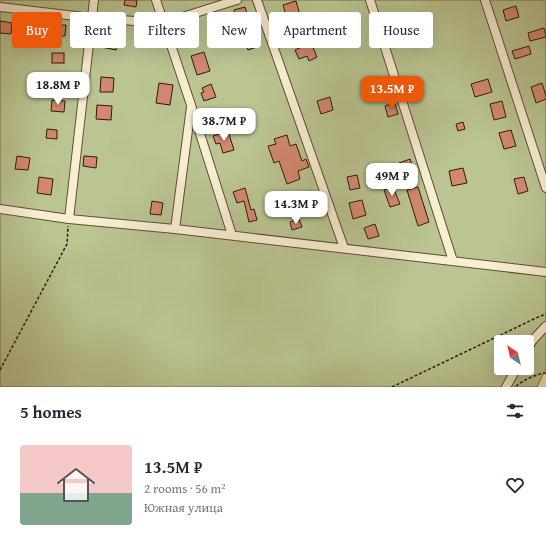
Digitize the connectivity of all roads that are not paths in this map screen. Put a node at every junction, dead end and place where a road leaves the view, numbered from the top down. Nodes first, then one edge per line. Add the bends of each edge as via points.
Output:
1 (94, 0) edge
2 (156, 0) edge
3 (237, 0) edge
4 (257, 0) edge
5 (370, 0) edge
6 (485, 0) edge
7 (0, 7) edge
8 (93, 12) edge
9 (160, 12) edge
10 (199, 12) edge
11 (70, 15) edge
12 (89, 48) edge
13 (171, 48) edge
14 (191, 104) junction
15 (546, 188) edge
16 (0, 209) edge
17 (69, 219) junction
18 (175, 229) junction
19 (232, 235) junction
20 (344, 248) junction
21 (453, 261) junction
22 (546, 272) edge
23 (546, 326) edge
24 (534, 339) edge
25 (513, 375) edge
26 (506, 387) edge

1 - 8 street
2 - 9 street
3 - 10 street
4 - 20 street
5 - 21 street
6 - 15 street
7 - 11 street
12 - 17 street
13 - 14 street
14 - 18 street
14 - 19 street
16 - 17 street
17 - 18 street
18 - 19 street
19 - 20 street
20 - 21 street
21 - 22 street
23 - 24 street
25 - 26 street

